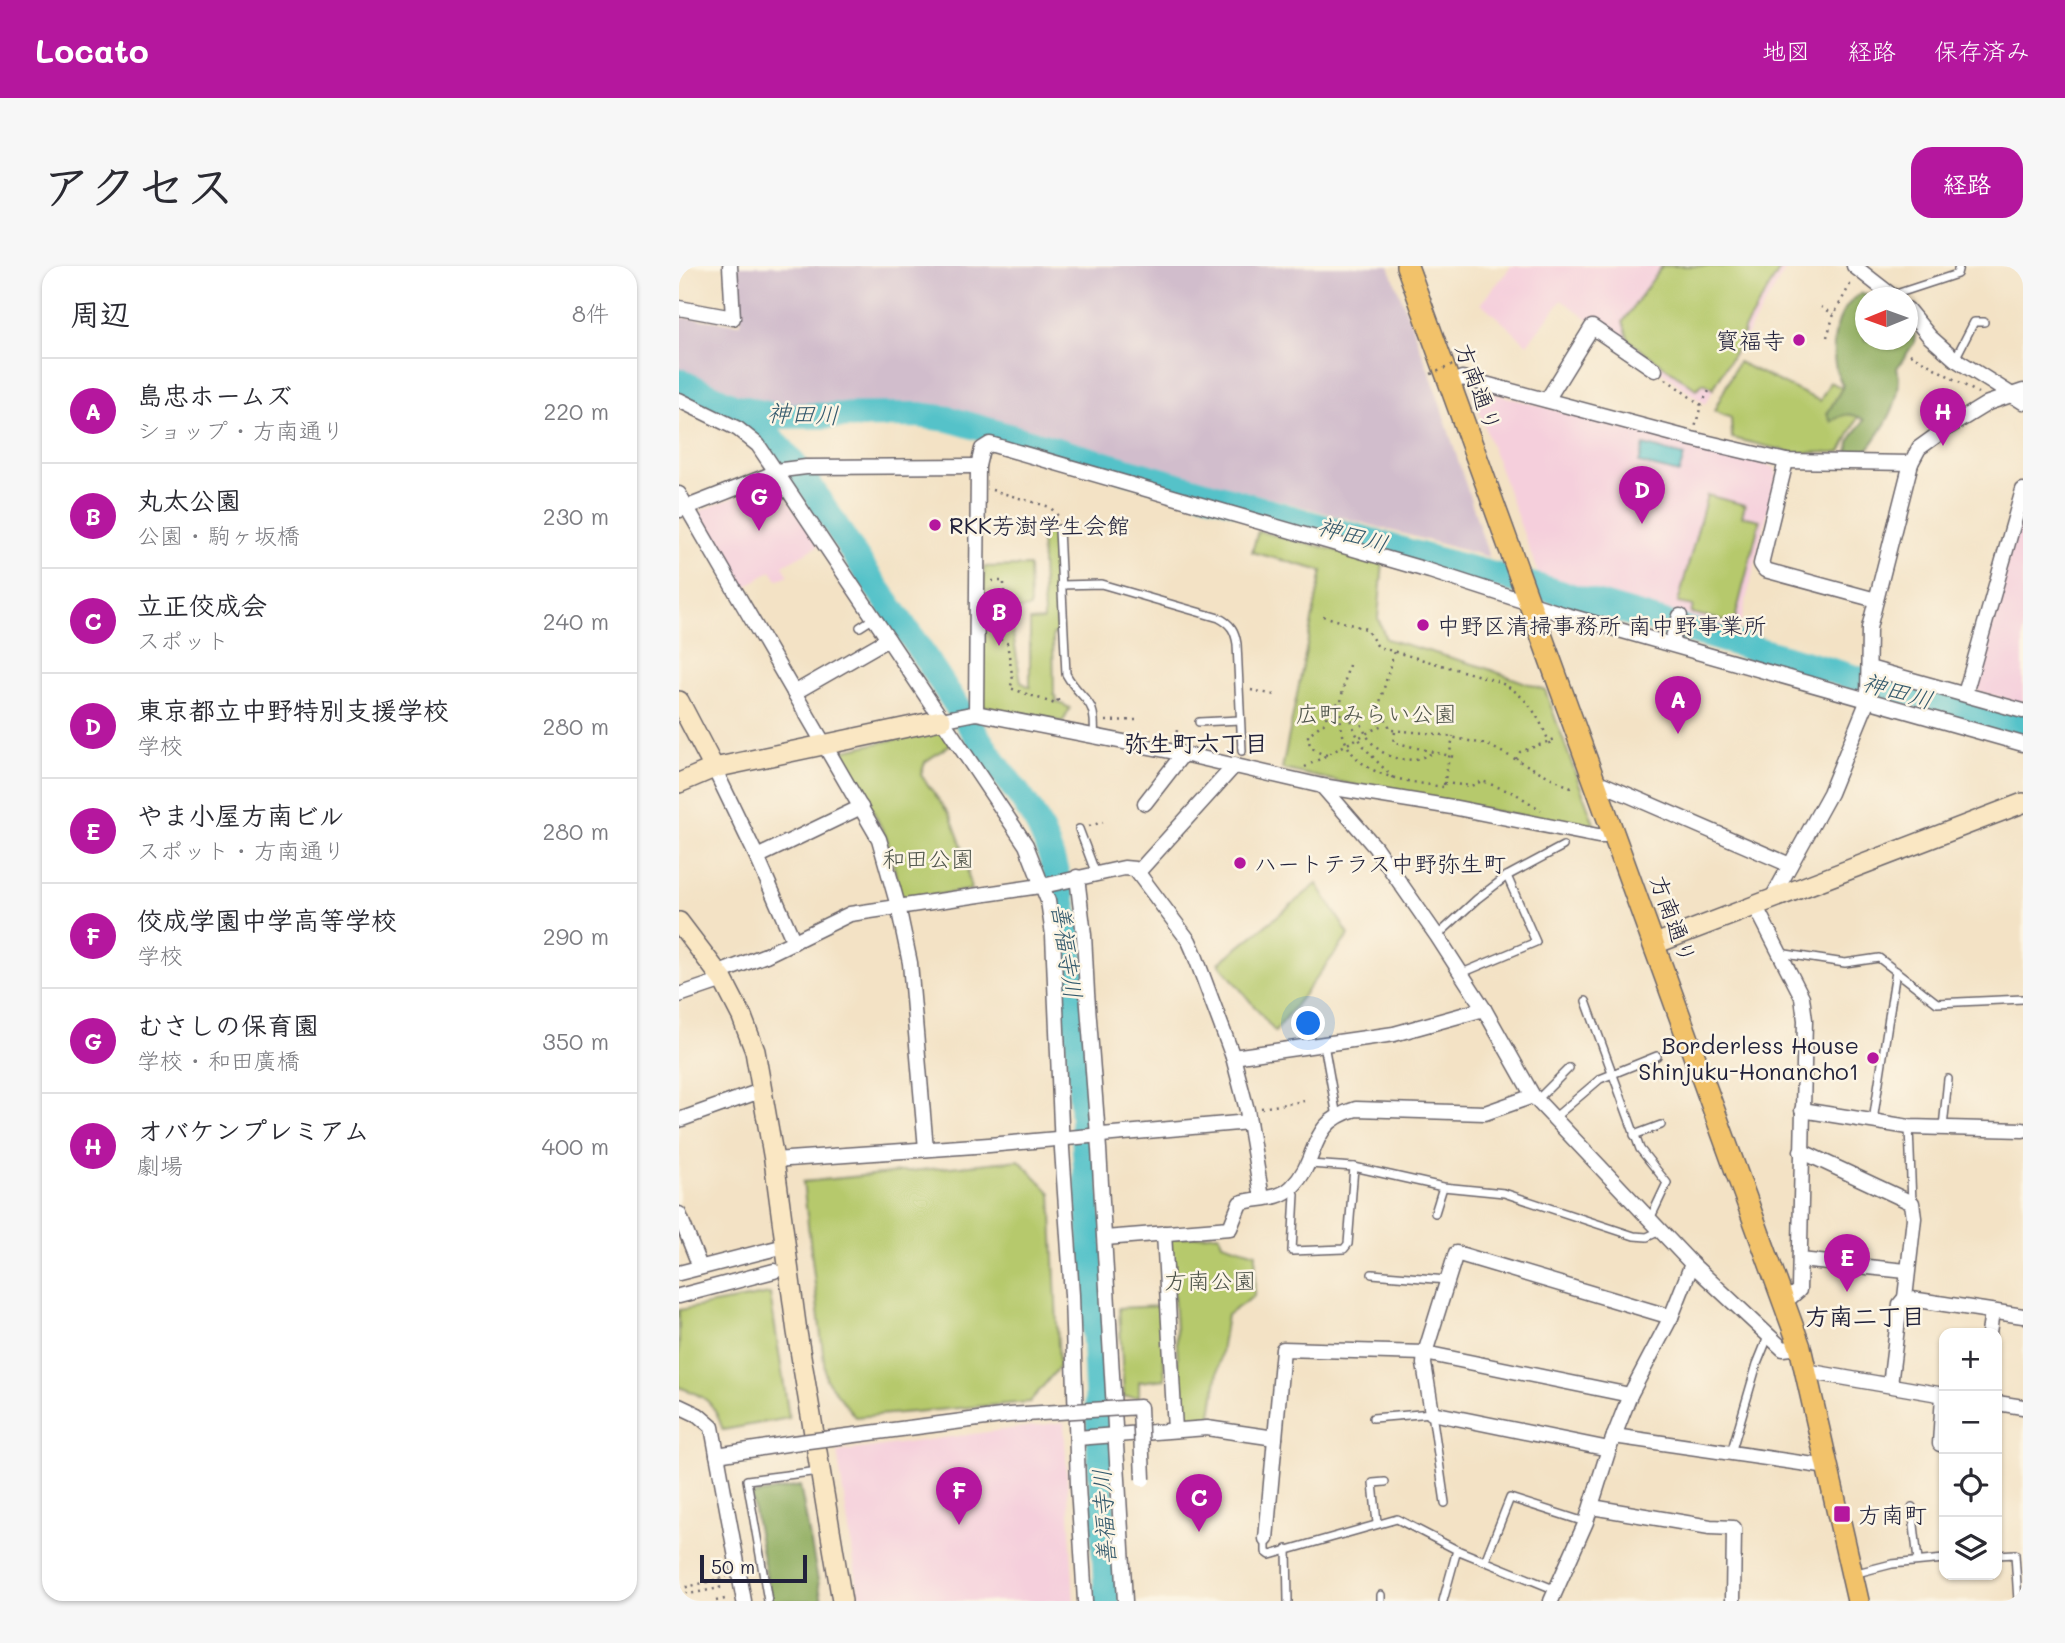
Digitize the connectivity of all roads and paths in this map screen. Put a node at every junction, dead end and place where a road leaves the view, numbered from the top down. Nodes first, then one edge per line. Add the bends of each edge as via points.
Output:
1 (730, 266) edge
2 (1407, 266) edge
3 (1959, 266) edge
4 (1854, 272) edge
5 (1879, 287) edge
6 (1918, 288) edge
7 (1821, 307) dead end
8 (679, 308) edge
9 (1834, 314) junction
10 (1918, 322) edge
11 (1984, 322) dead end
12 (1827, 337) dead end
13 (1910, 354) dead end
14 (1955, 359) junction
15 (1655, 370) joint
16 (1445, 374) junction
17 (1709, 391) dead end
18 (2020, 396) edge
19 (679, 400) edge
20 (1547, 400) junction
21 (1988, 403) junction
22 (1701, 405) junction
23 (1701, 411) dead end
24 (1786, 461) junction
25 (1911, 463) junction
26 (978, 466) junction
27 (779, 471) junction
28 (979, 486) junction
29 (2023, 490) edge
30 (679, 494) edge
31 (683, 509) edge
32 (1059, 529) joint
33 (1004, 581) dead end
34 (1061, 585) junction
35 (1527, 598) junction
36 (1876, 600) junction
37 (1323, 616) dead end
38 (1679, 616) dead end
39 (874, 618) junction
40 (860, 627) dead end
41 (888, 639) junction
42 (1672, 640) junction
43 (1394, 652) junction
44 (1349, 665) dead end
45 (1869, 670) junction
46 (1239, 688) junction
47 (794, 693) junction
48 (1965, 694) junction
49 (1275, 695) dead end
50 (1868, 698) junction
51 (1056, 699) dead end
52 (679, 701) edge
53 (1339, 703) junction
54 (2023, 710) edge
55 (973, 713) junction
56 (945, 719) junction
57 (1137, 720) dead end
58 (1241, 720) junction
59 (1199, 722) dead end
60 (1382, 725) dead end
61 (1095, 729) junction
62 (1395, 732) junction
63 (1365, 735) junction
64 (1453, 736) junction
65 (1358, 738) junction
66 (1555, 739) dead end
67 (1549, 742) junction
68 (1348, 744) junction
69 (2023, 744) edge
70 (825, 745) junction
71 (1551, 747) dead end
72 (1242, 751) dead end
73 (1432, 753) junction
74 (1183, 754) junction
75 (1327, 755) junction
76 (1452, 757) junction
77 (1516, 759) junction
78 (1235, 765) junction
79 (1305, 767) dead end
80 (714, 768) junction
81 (1393, 778) junction
82 (1596, 781) junction
83 (679, 783) edge
84 (1444, 785) junction
85 (1322, 786) junction
86 (1573, 789) dead end
87 (1442, 793) dead end
88 (1145, 803) dead end
89 (2023, 803) edge
90 (862, 807) junction
91 (1542, 810) dead end
92 (1103, 822) dead end
93 (1079, 829) joint
94 (1615, 836) junction
95 (1563, 846) dead end
96 (757, 857) junction
97 (1790, 866) junction
98 (1139, 872) junction
99 (1095, 874) junction
100 (1507, 876) junction
101 (1072, 878) junction
102 (1045, 885) junction
103 (1764, 903) junction
104 (898, 906) junction
105 (679, 922) edge
106 (1437, 936) junction
107 (794, 942) junction
108 (1655, 944) junction
109 (1778, 953) junction
110 (1896, 971) junction
111 (1462, 973) junction
112 (721, 977) junction
113 (679, 995) edge
114 (2023, 999) edge
115 (1586, 1001) dead end
116 (1484, 1009) junction
117 (1324, 1043) junction
118 (1657, 1056) dead end
119 (1233, 1057) junction
120 (1569, 1068) dead end
121 (1612, 1072) junction
122 (1948, 1079) dead end
123 (763, 1090) junction
124 (1535, 1098) junction
125 (1304, 1101) dead end
126 (1802, 1110) junction
127 (1248, 1116) junction
128 (1337, 1117) junction
129 (1553, 1118) junction
130 (679, 1120) edge
131 (1873, 1121) junction
132 (1661, 1125) dead end
133 (1909, 1127) junction
134 (1943, 1127) junction
135 (2023, 1130) edge
136 (1634, 1135) junction
137 (1094, 1136) junction
138 (1066, 1138) junction
139 (926, 1149) junction
140 (1801, 1151) junction
141 (774, 1160) junction
142 (1308, 1163) junction
143 (1354, 1167) junction
144 (1443, 1187) junction
145 (1292, 1188) junction
146 (1262, 1198) junction
147 (1913, 1203) junction
148 (1434, 1213) dead end
149 (679, 1214) edge
150 (1650, 1219) junction
151 (1660, 1231) junction
152 (1164, 1233) junction
153 (1105, 1238) junction
154 (785, 1246) junction
155 (1800, 1260) junction
156 (1692, 1264) junction
157 (701, 1267) junction
158 (774, 1271) dead end
159 (1906, 1271) junction
160 (679, 1273) edge
161 (1372, 1274) dead end
162 (1447, 1280) junction
163 (679, 1296) edge
164 (1905, 1298) junction
165 (1785, 1302) junction
166 (1992, 1312) junction
167 (2023, 1316) edge
168 (1671, 1318) junction
169 (1990, 1328) edge
170 (1768, 1337) junction
171 (1800, 1347) junction
172 (1425, 1353) junction
173 (1806, 1371) junction
174 (1890, 1385) junction
175 (1939, 1394) edge
176 (1630, 1395) junction
177 (2002, 1404) edge
178 (679, 1406) edge
179 (2023, 1407) edge
180 (1432, 1413) junction
181 (1373, 1418) dead end
182 (1175, 1430) junction
183 (1112, 1435) junction
184 (1080, 1437) junction
185 (1275, 1438) junction
186 (1611, 1443) junction
187 (1731, 1453) junction
188 (717, 1455) junction
189 (1828, 1467) junction
190 (820, 1471) junction
191 (1143, 1479) dead end
192 (1385, 1482) dead end
193 (1445, 1503) dead end
194 (1592, 1507) junction
195 (1912, 1507) dead end
196 (1586, 1522) junction
197 (1377, 1523) junction
198 (1266, 1539) joint
199 (1287, 1549) junction
200 (1457, 1550) junction
201 (2002, 1555) edge
202 (1939, 1559) edge
203 (1918, 1561) junction
204 (1485, 1562) junction
205 (1852, 1574) junction
206 (739, 1575) junction
207 (719, 1579) junction
208 (679, 1590) edge
209 (1554, 1595) edge
210 (744, 1601) edge
211 (768, 1601) edge
212 (842, 1601) edge
213 (1085, 1601) edge
214 (1125, 1601) edge
215 (1288, 1601) edge
216 (1443, 1601) edge
217 (1733, 1601) edge
218 (1858, 1601) edge
219 (2018, 1601) edge

1 - 8 street via 733,318
2 - 16 main road, 方南通り
3 - 6 lane via 1957,274
4 - 5 street
4 - 9 path
7 - 9 path
9 - 12 path
10 - 14 street
11 - 14 lane via 1974,322
13 - 21 path
14 - 18 street
15 - 20 street via 1592,327
15 - 22 path
16 - 20 street
16 - 35 main road, 方南通り
17 - 22 path
18 - 21 street
19 - 27 street via 738,429
20 - 24 street
21 - 25 street via 1919,448
22 - 23 path
24 - 25 street
24 - 36 street via 1761,564 1765,570
25 - 36 street
26 - 27 street
26 - 28 street
26 - 35 street via 982,449 990,444
27 - 31 street
27 - 39 street
28 - 32 path via 1050,508 1058,516
28 - 55 street
29 - 48 street
30 - 31 street
31 - 47 street
32 - 34 lane
33 - 51 path via 1004,596 994,611 994,636 1007,643 1013,680 1010,688 1055,704
34 - 46 lane via 1101,584 1225,621 1236,636
34 - 61 lane via 1066,674 1092,706
35 - 42 street
35 - 82 main road, 方南通り
36 - 45 street via 1869,628
37 - 43 path via 1366,629 1378,647
38 - 42 street
39 - 40 lane
39 - 41 street
41 - 47 street
41 - 56 street
42 - 50 street
43 - 62 path via 1379,709
43 - 67 path via 1511,688 1531,706
44 - 53 path
45 - 48 street
45 - 50 street
46 - 49 path
46 - 58 lane
47 - 70 street
48 - 54 street
50 - 69 street
50 - 97 street via 1830,793
52 - 80 street
53 - 68 path
53 - 75 path via 1327,707 1326,721 1308,737 1313,749
55 - 56 street
55 - 61 street
56 - 70 street
56 - 102 street via 1026,845
57 - 61 path
58 - 59 lane
58 - 72 lane
60 - 63 path
61 - 74 street
62 - 64 path
62 - 73 path via 1393,742
63 - 65 path
63 - 65 path via 1359,710 1350,710
63 - 73 path via 1395,758 1414,760
64 - 76 path
64 - 77 path via 1488,745
65 - 68 path
65 - 81 path
66 - 67 path
67 - 71 path
67 - 77 path via 1520,752
68 - 75 path
68 - 81 path via 1362,762
70 - 80 street
70 - 90 street
73 - 76 path
74 - 78 street
74 - 88 street
75 - 79 path
76 - 84 path
77 - 86 path
78 - 85 street
78 - 98 street
80 - 83 street
80 - 96 street
81 - 84 path
82 - 94 main road, 方南通り
82 - 97 street
84 - 87 path
84 - 91 path via 1471,786 1482,781
85 - 94 street
85 - 106 street via 1375,847
89 - 103 street
90 - 96 street
90 - 104 street via 879,839
92 - 93 path
93 - 99 lane
94 - 108 main road, 方南通り
95 - 100 lane
96 - 107 street
97 - 103 street
98 - 99 street via 1124,868
98 - 119 street via 1189,941
99 - 101 street
100 - 106 lane
100 - 111 lane via 1536,942
101 - 102 street
101 - 137 street via 1084,935
102 - 104 street
102 - 138 street via 1053,935
103 - 108 street
103 - 109 street
104 - 107 street via 850,914
104 - 139 street via 911,963
105 - 112 street
106 - 111 street
107 - 112 street
108 - 165 main road, 方南通り
109 - 110 lane via 1845,963 1879,958
109 - 126 street via 1802,997
110 - 114 lane via 1937,1003
110 - 131 lane
111 - 116 street
112 - 113 street
112 - 123 street via 749,1033
115 - 121 lane
116 - 117 street via 1394,1034
116 - 124 street
117 - 119 street
117 - 128 lane
118 - 121 lane
119 - 127 street
120 - 124 lane
121 - 129 lane
121 - 136 lane
122 - 134 lane
123 - 130 street
123 - 141 street
124 - 128 street via 1485,1113 1356,1109
124 - 129 street
125 - 127 path
126 - 131 street
126 - 140 street
127 - 137 street
127 - 146 street
128 - 142 street via 1320,1131
129 - 150 street
131 - 133 street
132 - 136 lane
133 - 134 street
133 - 147 lane
134 - 135 street
136 - 150 lane via 1667,1183
137 - 138 street
137 - 153 street
138 - 139 street
138 - 184 street
139 - 141 street
140 - 147 street
140 - 155 street
141 - 154 street
142 - 143 lane
142 - 145 street
143 - 144 lane
143 - 145 lane via 1348,1244 1343,1250 1292,1251
144 - 148 lane
144 - 151 lane via 1504,1193 1634,1236
145 - 146 street
146 - 152 street via 1240,1203 1230,1228
147 - 159 street
149 - 157 street
150 - 151 street
151 - 156 street
152 - 153 street
152 - 182 street
153 - 183 street
154 - 157 street
154 - 190 street
155 - 159 street
155 - 165 street via 1799,1290
156 - 168 street
156 - 170 street
157 - 160 street
158 - 163 street
159 - 164 street
161 - 162 lane
162 - 168 street via 1456,1253
162 - 172 street
164 - 166 street
164 - 174 street via 1899,1304
165 - 171 main road, 方南通り
166 - 167 street
166 - 169 street
168 - 176 street
170 - 171 street via 1783,1349
170 - 187 lane
171 - 173 main road, 方南通り
172 - 176 street
172 - 180 street
172 - 185 street via 1283,1349
173 - 174 street
173 - 189 main road, 方南通り
174 - 175 street
176 - 186 street
177 - 179 street
178 - 188 street via 712,1427
180 - 181 lane
180 - 186 street
180 - 193 lane
182 - 183 street
182 - 185 street via 1207,1428
183 - 184 street
183 - 214 street
184 - 213 street
185 - 198 street
186 - 187 street
186 - 194 street
187 - 189 street
188 - 191 street, bridge via 1009,1415 1140,1407
188 - 206 street
189 - 205 main road, 方南通り
190 - 211 lane via 747,1480
190 - 212 street
192 - 197 lane via 1373,1483
194 - 196 street
194 - 217 street via 1734,1528
195 - 203 lane
196 - 204 lane via 1510,1498
196 - 209 street
197 - 199 lane
197 - 200 lane via 1397,1519
198 - 199 lane via 1270,1555
199 - 215 lane
200 - 204 lane
200 - 216 lane
201 - 219 lane via 2015,1554
202 - 203 lane
203 - 205 lane
204 - 209 lane
205 - 218 main road, 方南通り
206 - 207 path
206 - 210 street
207 - 208 path
207 - 208 path via 720,1588 689,1594

